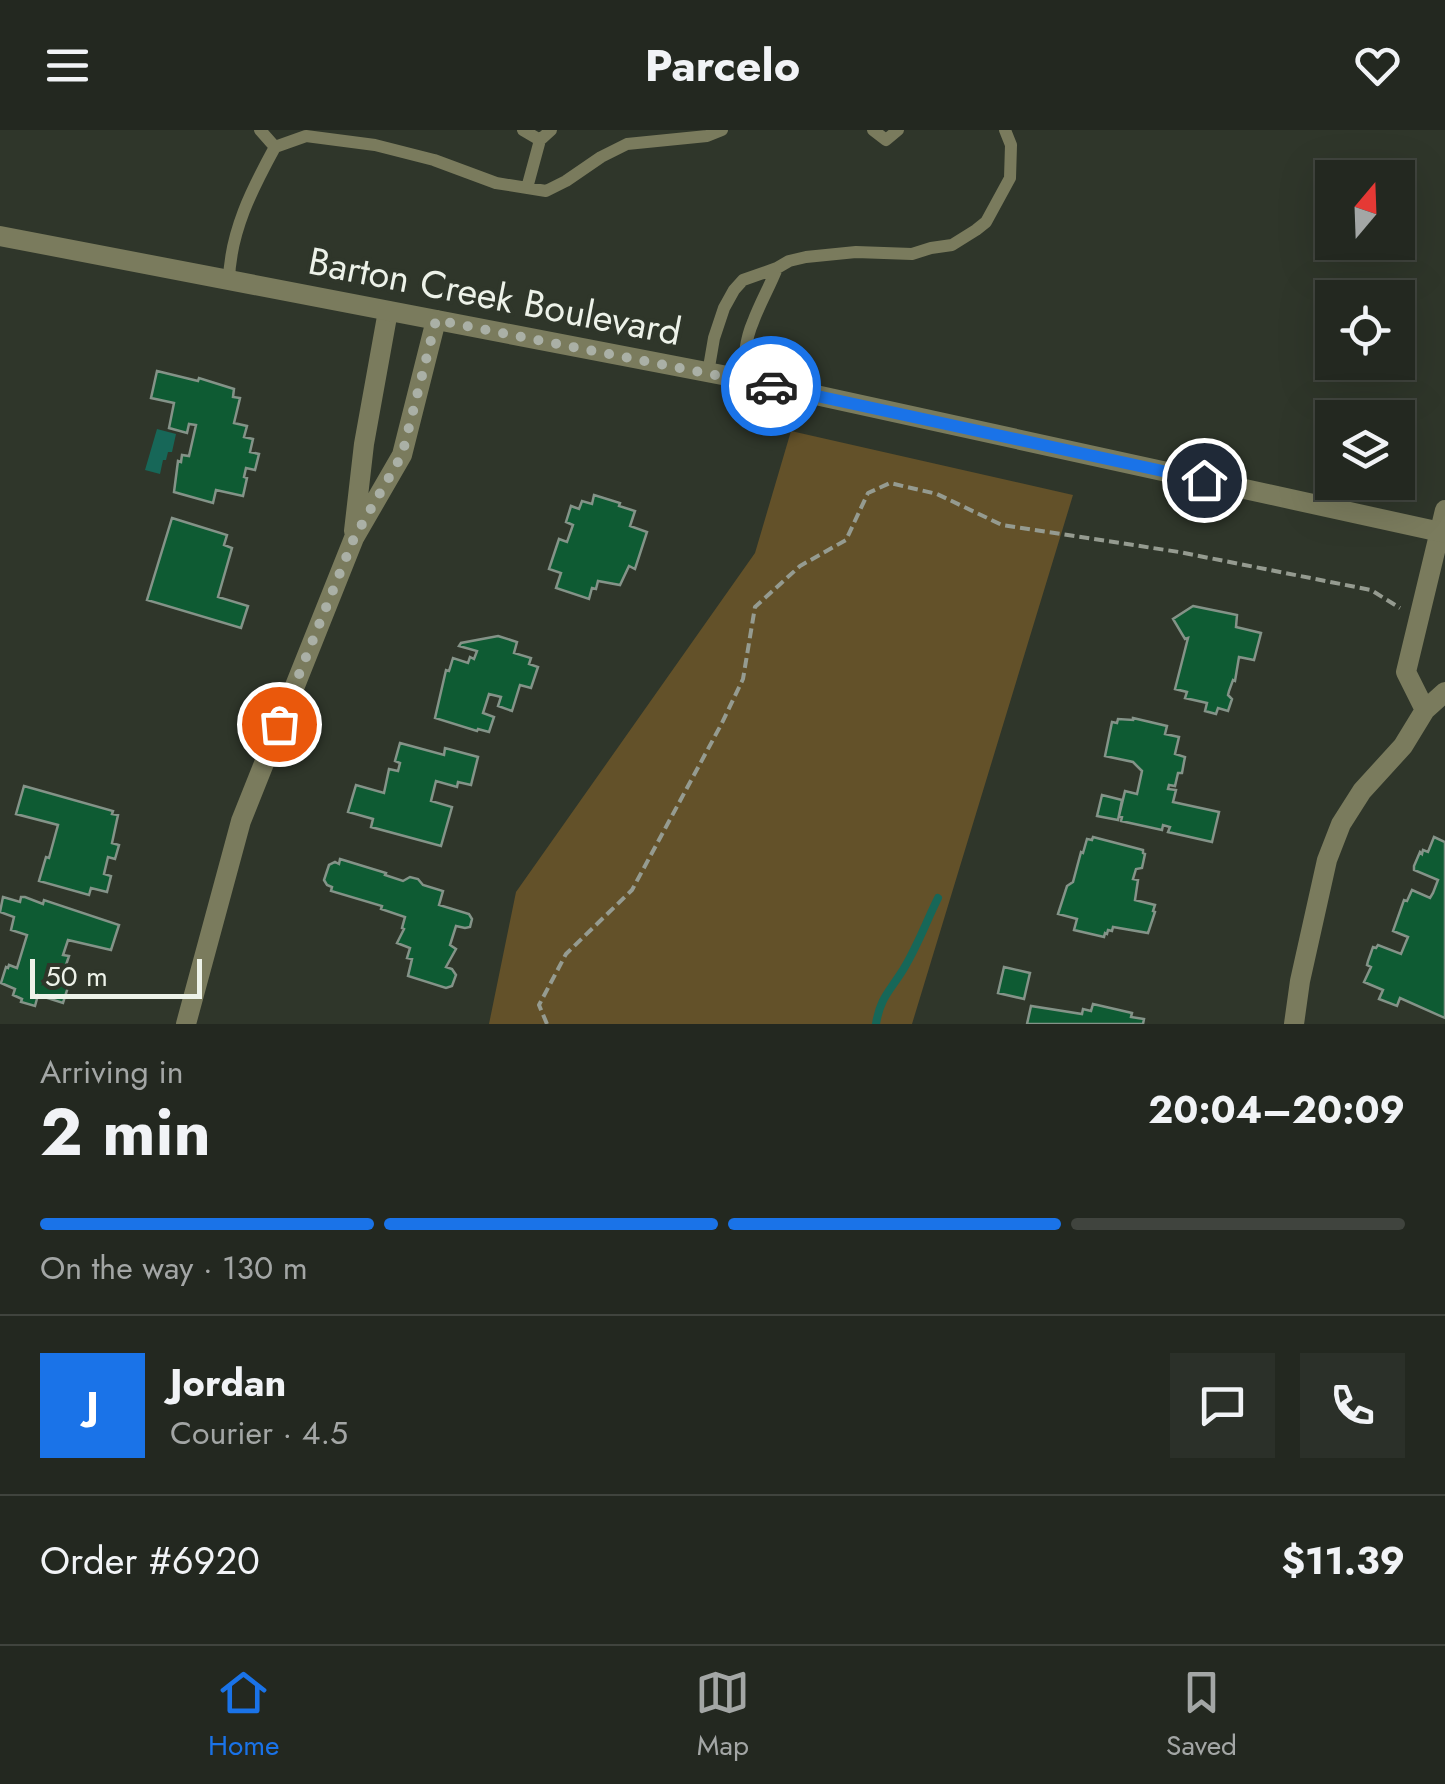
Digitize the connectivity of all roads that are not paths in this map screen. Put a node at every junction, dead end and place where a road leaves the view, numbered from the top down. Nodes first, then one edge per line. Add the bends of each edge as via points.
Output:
1 (260, 130) edge
2 (523, 130) edge
3 (551, 130) edge
4 (722, 130) edge
5 (873, 130) edge
6 (898, 130) edge
7 (1005, 130) edge
8 (540, 140) junction
9 (276, 147) junction
10 (527, 188) junction
11 (0, 236) edge
12 (777, 268) junction
13 (228, 281) junction
14 (388, 311) junction
15 (436, 320) junction
16 (708, 373) junction
17 (743, 380) junction
18 (1445, 510) edge
19 (1443, 532) edge
20 (354, 538) junction
21 (1445, 692) edge
22 (1425, 710) junction
23 (186, 1024) edge
24 (1294, 1024) edge

1 - 9 lane
2 - 8 lane
3 - 8 lane
4 - 10 lane via 626,144 546,191
5 - 6 lane via 886,140
7 - 12 lane via 1010,178 986,222 952,245 912,254 806,256
8 - 10 lane
9 - 10 lane via 306,136 375,145
9 - 13 lane via 243,209
11 - 13 street, Barton Creek Boulevard
12 - 16 lane via 734,290
12 - 17 lane via 752,322
13 - 14 street, Barton Creek Boulevard
14 - 15 street, Barton Creek Boulevard
14 - 20 street
15 - 16 street, Barton Creek Boulevard
15 - 20 street via 402,455
16 - 17 street, Barton Creek Boulevard
17 - 19 street, Barton Creek Boulevard
18 - 19 street
19 - 22 street via 1406,672
20 - 23 street via 241,821
21 - 22 street
22 - 24 street via 1342,824 1328,860

